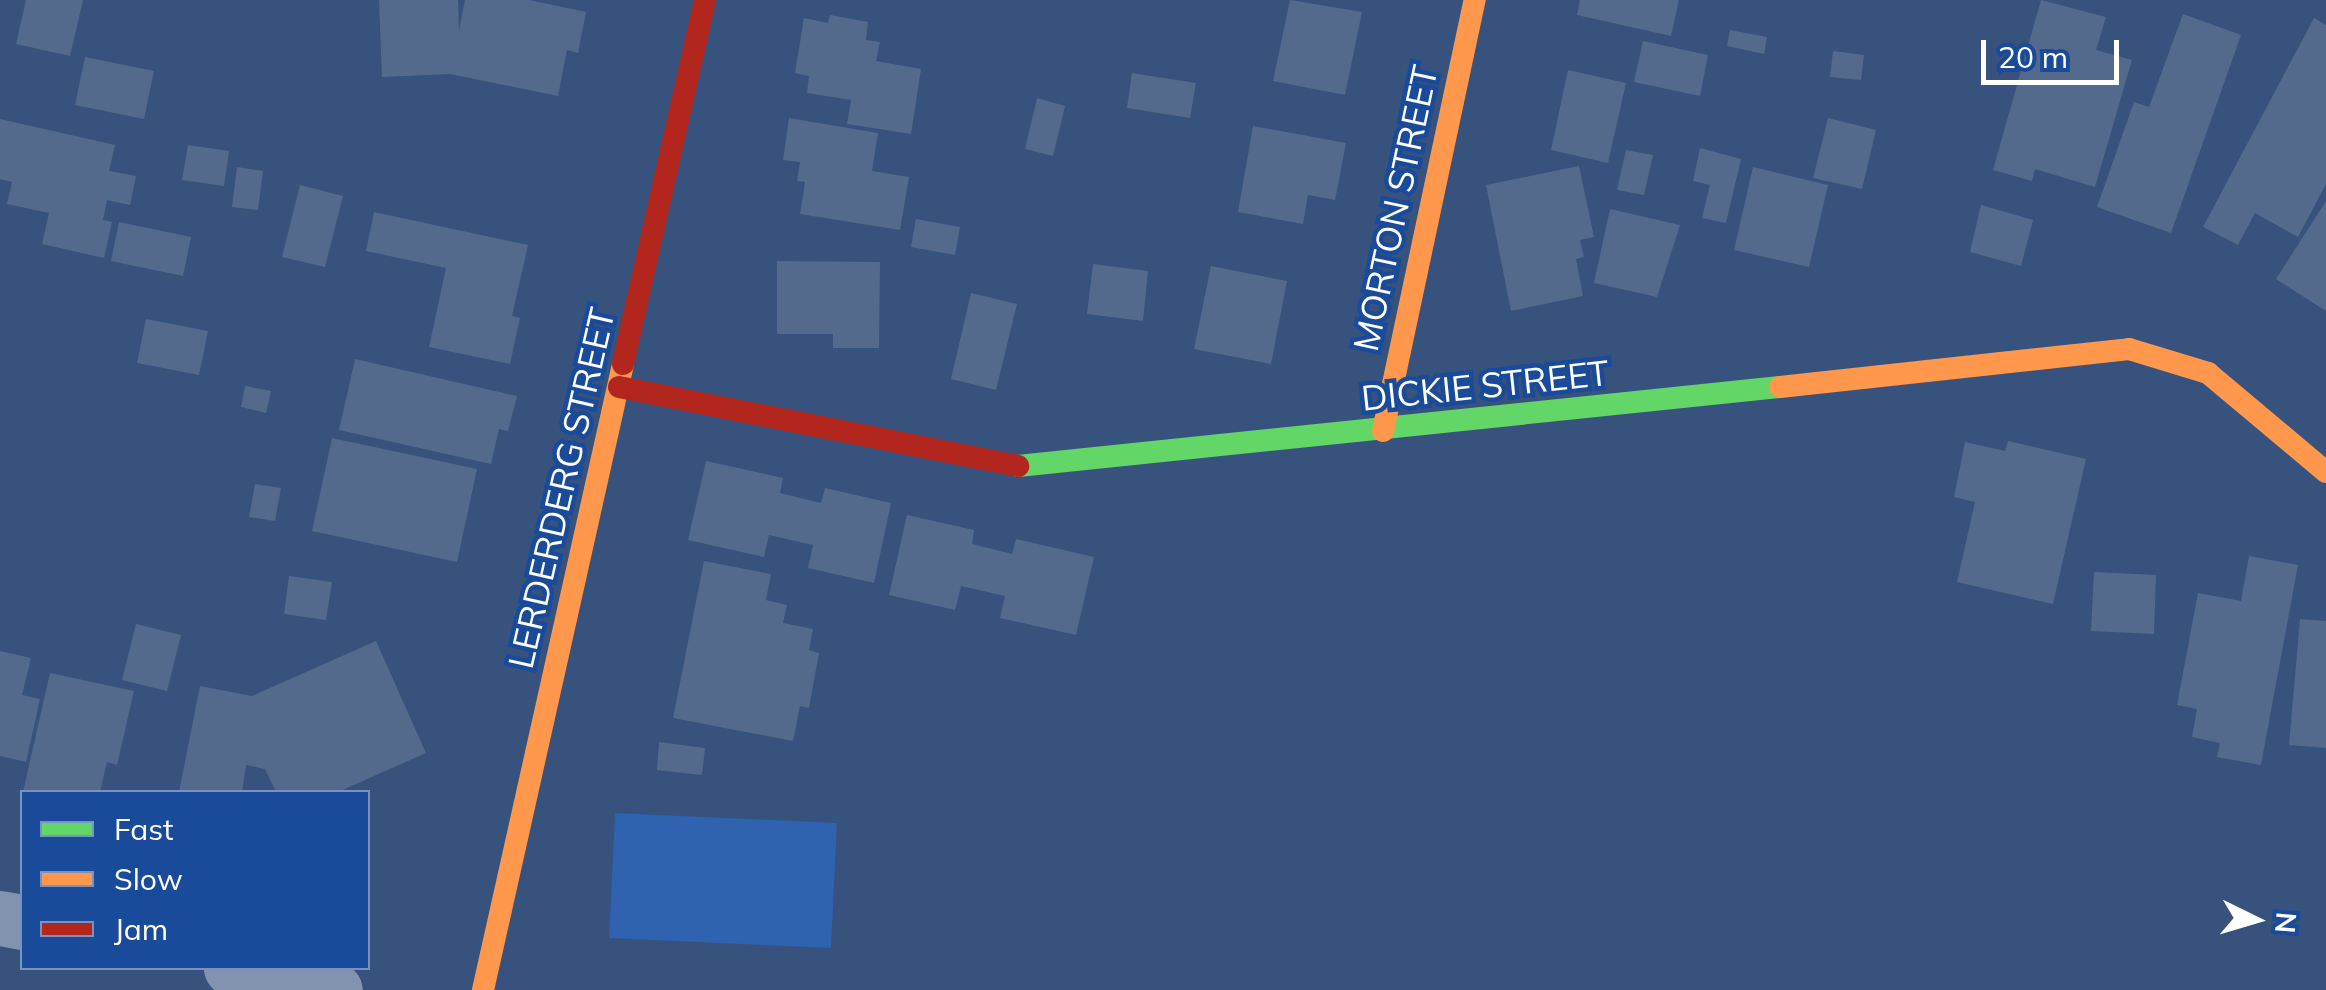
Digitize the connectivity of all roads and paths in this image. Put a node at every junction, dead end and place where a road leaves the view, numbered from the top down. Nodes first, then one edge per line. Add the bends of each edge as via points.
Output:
1 (705, 0) edge
2 (1475, 0) edge
3 (619, 386) junction
4 (1382, 431) junction
5 (2326, 472) edge
6 (240, 970) edge
7 (335, 990) edge
8 (483, 990) edge

1 - 3 street, LERDERDERG STREET
2 - 4 street, MORTON STREET
3 - 4 street, DICKIE STREET via 1034,469
3 - 8 street, LERDERDERG STREET
4 - 5 street, DICKIE STREET via 2129,350 2208,373
6 - 7 street

